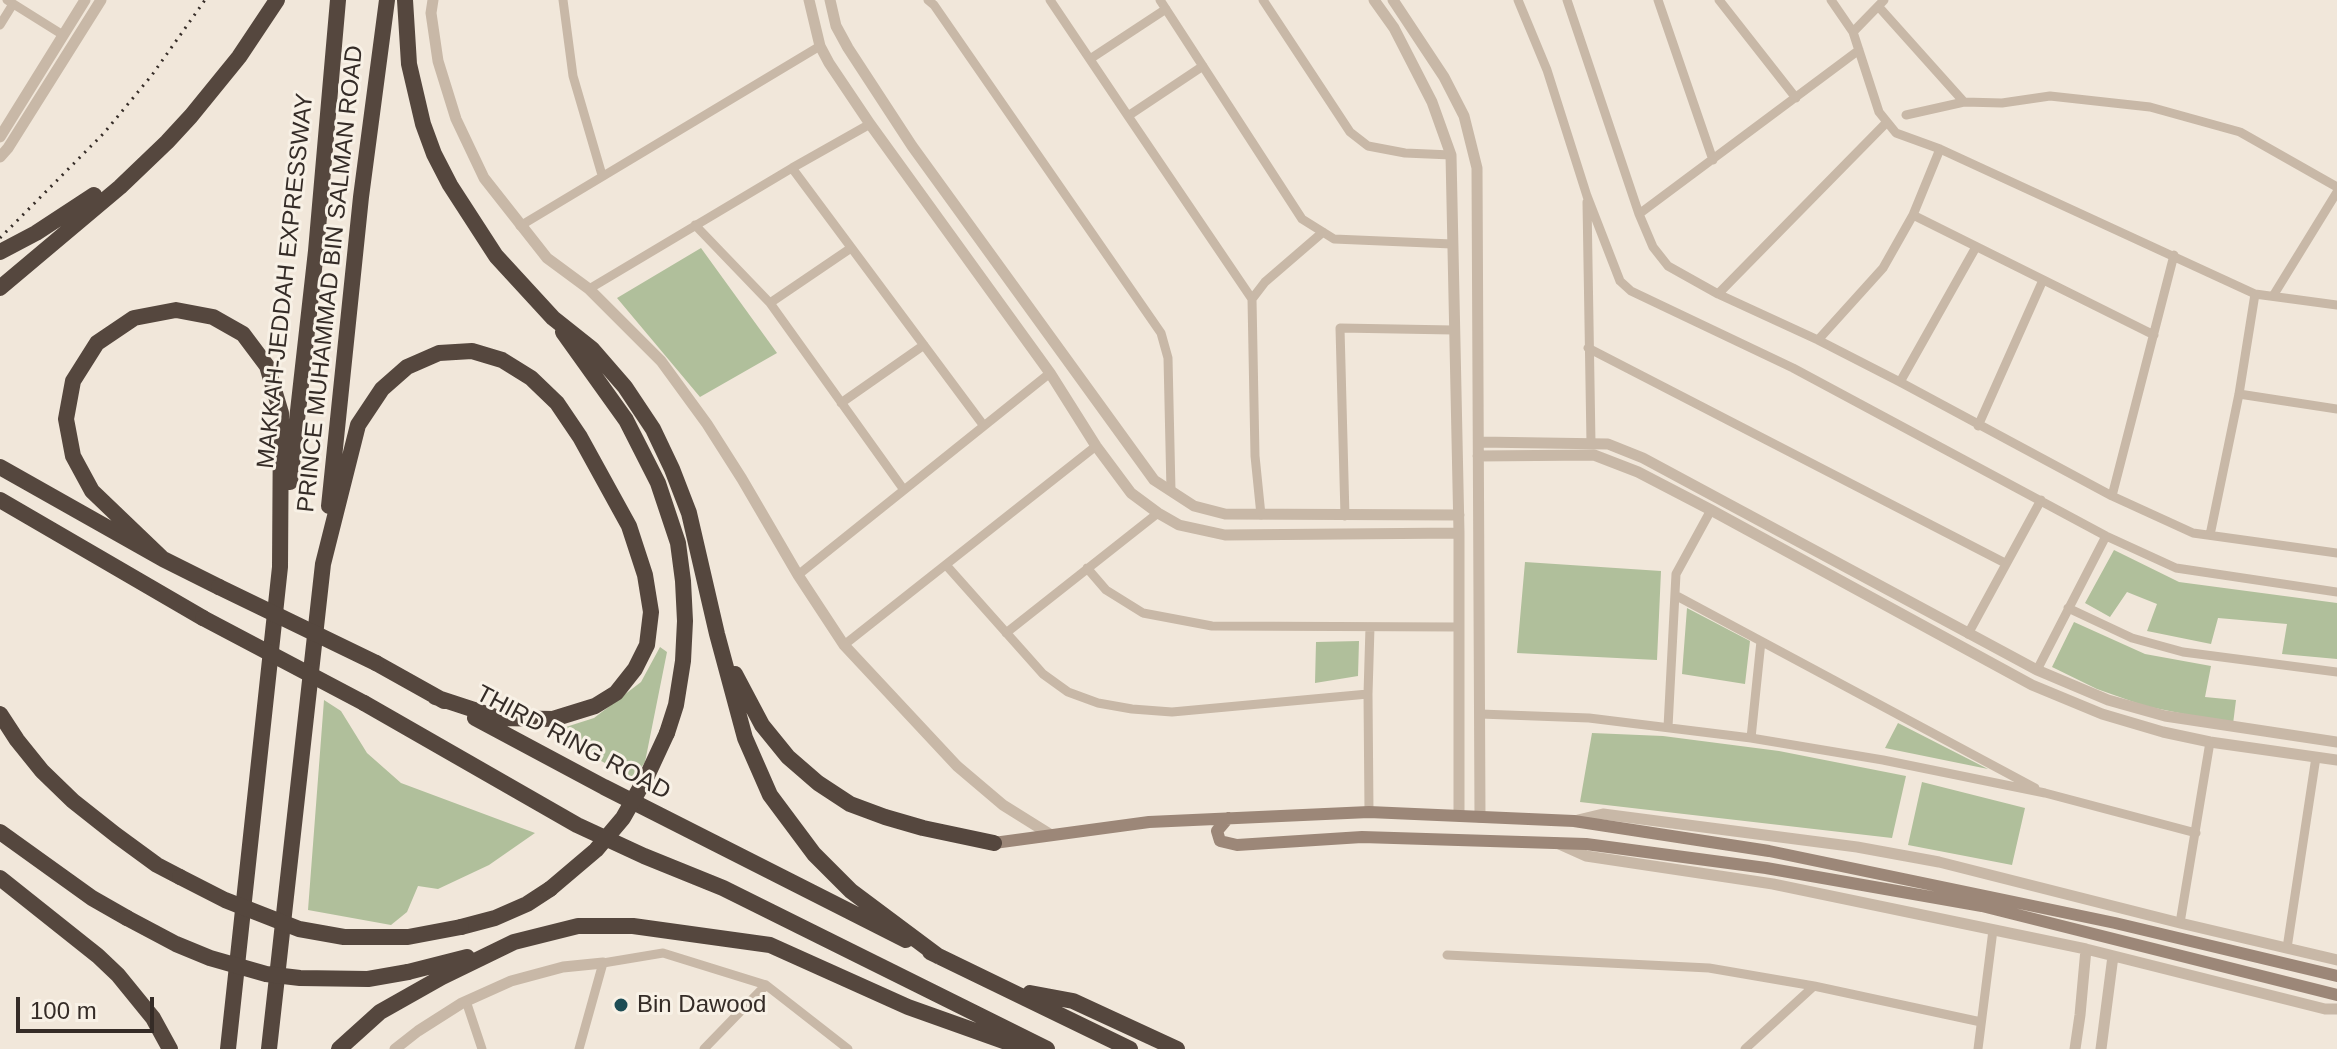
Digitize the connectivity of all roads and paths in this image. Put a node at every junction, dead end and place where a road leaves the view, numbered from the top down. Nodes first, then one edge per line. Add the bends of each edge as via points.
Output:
1 (85, 0) edge
2 (101, 0) edge
3 (277, 0) edge
4 (338, 0) edge
5 (387, 0) edge
6 (405, 0) edge
7 (433, 0) edge
8 (809, 0) edge
9 (830, 0) edge
10 (928, 0) edge
11 (1050, 0) edge
12 (1263, 0) edge
13 (1374, 0) edge
14 (1393, 0) edge
15 (1518, 0) edge
16 (1567, 0) edge
17 (1658, 0) edge
18 (1719, 0) edge
19 (1831, 0) edge
20 (566, 1) edge
21 (10, 2) edge
22 (1881, 3) edge
23 (1163, 5) edge
24 (0, 25) edge
25 (1853, 32) junction
26 (63, 35) junction
27 (820, 46) junction
28 (1859, 50) junction
29 (1090, 59) junction
30 (1203, 66) junction
31 (1796, 98) junction
32 (1964, 102) junction
33 (1906, 115) dead end
34 (1128, 116) junction
35 (1887, 122) junction
36 (870, 124) junction
37 (0, 137) edge
38 (167, 142) junction
39 (1940, 149) junction
40 (1451, 155) junction
41 (0, 157) edge
42 (1713, 160) junction
43 (792, 168) junction
44 (602, 175) junction
45 (2337, 190) edge
46 (1587, 196) junction
47 (1639, 214) junction
48 (1913, 215) junction
49 (695, 225) junction
50 (520, 226) junction
51 (1323, 232) junction
52 (1452, 244) junction
53 (1976, 247) junction
54 (851, 248) junction
55 (0, 252) edge
56 (2174, 255) junction
57 (2043, 280) junction
58 (0, 288) edge
59 (589, 289) junction
60 (1718, 294) junction
61 (2255, 294) junction
62 (2273, 296) junction
63 (1252, 299) junction
64 (770, 303) junction
65 (2337, 305) edge
66 (553, 318) junction
67 (1453, 330) junction
68 (2154, 335) junction
69 (1818, 340) junction
70 (924, 345) junction
71 (1588, 348) junction
72 (1050, 373) junction
73 (1900, 382) junction
74 (2239, 394) junction
75 (841, 403) junction
76 (2337, 409) edge
77 (984, 426) junction
78 (1978, 426) junction
79 (1480, 442) junction
80 (1591, 443) junction
81 (1096, 446) junction
82 (1478, 456) junction
83 (0, 467) edge
84 (904, 490) junction
85 (1171, 491) junction
86 (2112, 496) junction
87 (0, 500) edge
88 (2041, 500) junction
89 (1711, 510) junction
90 (1158, 513) junction
91 (1261, 515) junction
92 (1459, 515) junction
93 (1345, 516) junction
94 (1459, 533) junction
95 (2210, 535) junction
96 (2106, 536) junction
97 (2337, 553) edge
98 (163, 559) junction
99 (2005, 563) junction
100 (323, 564) junction
101 (946, 565) junction
102 (280, 567) junction
103 (1087, 568) junction
104 (798, 575) junction
105 (2337, 592) edge
106 (1675, 595) junction
107 (2068, 608) junction
108 (1370, 627) junction
109 (1459, 627) junction
110 (1006, 633) junction
111 (717, 634) junction
112 (1968, 634) junction
113 (1761, 641) junction
114 (844, 645) junction
115 (2037, 670) junction
116 (2337, 672) edge
117 (1368, 694) junction
118 (435, 697) junction
119 (0, 714) edge
120 (1480, 714) junction
121 (1668, 727) junction
122 (1751, 738) junction
123 (2210, 742) junction
124 (2337, 742) edge
125 (2316, 757) junction
126 (2337, 760) edge
127 (2045, 793) junction
128 (1369, 812) junction
129 (1459, 816) junction
130 (1480, 817) junction
131 (1228, 818) junction
132 (1574, 821) junction
133 (0, 832) edge
134 (2196, 833) junction
135 (1051, 835) junction
136 (994, 843) joint
137 (1556, 843) junction
138 (0, 878) edge
139 (2180, 923) junction
140 (1993, 930) junction
141 (2287, 948) junction
142 (2086, 949) junction
143 (496, 950) junction
144 (1447, 955) dead end
145 (938, 956) junction
146 (2113, 956) junction
147 (2337, 960) edge
148 (603, 963) junction
149 (2337, 976) edge
150 (766, 985) junction
151 (1814, 986) junction
152 (1006, 989) junction
153 (2337, 995) edge
154 (466, 1001) junction
155 (2337, 1009) edge
156 (919, 1011) junction
157 (1981, 1022) junction
158 (170, 1049) edge
159 (228, 1049) edge
160 (269, 1049) edge
161 (339, 1049) edge
162 (395, 1049) edge
163 (482, 1049) edge
164 (579, 1049) edge
165 (704, 1049) edge
166 (848, 1049) edge
167 (993, 1049) edge
168 (1026, 1049) edge
169 (1047, 1049) edge
170 (1130, 1049) edge
171 (1177, 1049) edge
172 (1745, 1049) edge
173 (1978, 1049) edge
174 (2075, 1049) edge
175 (2101, 1049) edge

1 - 26 street
2 - 41 street
3 - 38 highway via 239,57
4 - 102 highway, MAKKAH-JEDDAH EXPRESSWAY
5 - 100 highway, PRINCE MUHAMMAD BIN SALMAN ROAD
6 - 66 highway via 409,64 434,154 496,256
7 - 50 street via 438,61 456,119 484,178
8 - 27 street
9 - 85 street via 848,48 912,146 1154,480
10 - 85 street via 1161,333 1168,358
11 - 29 street
12 - 40 street via 1350,132 1368,146
13 - 40 street via 1432,102
14 - 79 street via 1464,116 1477,168
15 - 46 street via 1547,70
16 - 47 street
17 - 42 street
18 - 31 street
19 - 25 street
20 - 44 street via 573,76
21 - 24 street
21 - 26 street
22 - 25 street
22 - 32 street
23 - 29 street
23 - 30 street
25 - 28 street
26 - 37 street
27 - 36 street
27 - 44 street
28 - 31 street
28 - 35 street
29 - 34 street
30 - 34 street
30 - 51 street via 1302,219
31 - 42 street
32 - 33 street
32 - 45 street via 2050,96 2150,107 2240,132
34 - 63 street
35 - 39 street via 1896,133
35 - 60 street
36 - 43 street
36 - 72 street
38 - 55 highway via 74,209
38 - 58 highway
39 - 48 street
39 - 56 street
40 - 52 street
42 - 47 street
43 - 49 street
43 - 54 street
44 - 50 street
45 - 62 street
46 - 71 street
46 - 88 street via 1620,281 1631,291 1793,368
47 - 60 street via 1668,266
48 - 53 street
48 - 69 street via 1883,268
49 - 59 street
49 - 64 street
50 - 59 street via 547,258
51 - 52 street via 1334,239
51 - 63 street
52 - 67 street
53 - 57 street
53 - 73 street
54 - 64 street
54 - 70 street
56 - 61 street
56 - 68 street
57 - 68 street
57 - 78 street
59 - 104 street via 661,361 707,424
60 - 69 street
61 - 62 street
61 - 74 street
62 - 65 street
63 - 91 street
64 - 75 street
66 - 111 highway via 592,349 653,429 689,513
66 - 119 highway, bridge via 626,420 658,483 678,543 685,621 676,705 648,774 623,818 596,850 550,889 495,918 408,937 344,937 299,929 157,865 73,801 42,771
67 - 92 street
67 - 93 street via 1340,328
68 - 86 street
69 - 73 street
70 - 75 street
70 - 77 street
71 - 80 street
71 - 99 street
72 - 77 street
72 - 81 street
73 - 78 street
74 - 76 street
74 - 95 street
75 - 84 street
77 - 84 street
78 - 86 street
79 - 80 street
79 - 82 street
80 - 112 street via 1643,458
81 - 90 street via 1131,493
81 - 101 street
82 - 89 street via 1594,455
82 - 120 street
83 - 98 highway, THIRD RING ROAD
84 - 104 street
85 - 91 street via 1194,506
86 - 95 street via 2193,533
87 - 169 highway, bridge via 577,825 723,888
88 - 96 street
88 - 99 street
89 - 106 street via 1676,574
89 - 123 street via 2032,685 2102,714
90 - 94 street via 1179,525 1225,535
90 - 103 street
91 - 93 street
92 - 93 street
92 - 94 street
94 - 109 street
95 - 97 street
96 - 105 street via 2176,568
96 - 107 street
98 - 102 highway via 92,491 73,456 66,419 73,381 97,343 134,318 176,310 213,317 243,334 267,366 281,413
98 - 118 highway, THIRD RING ROAD, bridge
99 - 112 street
100 - 118 highway via 358,425 382,389 407,367 439,353 472,351 502,360 557,403 629,526 651,612 647,645 616,693 595,706 553,719 499,718
100 - 160 highway
101 - 110 street
101 - 114 street
102 - 159 highway
103 - 108 street via 1106,590 1143,613 1212,626
103 - 110 street
104 - 114 street
106 - 113 street
106 - 121 street
107 - 115 street
107 - 116 street via 2132,638 2183,652
108 - 109 street
108 - 117 street
109 - 129 street
110 - 117 street via 1043,674 1068,692 1132,709 1172,712
111 - 136 highway via 762,725 818,783 850,804 885,817
111 - 145 highway via 745,738 770,795 814,854 851,891
112 - 115 street
113 - 122 street
113 - 127 street
114 - 135 street via 957,766 1003,805
115 - 124 street via 2108,700 2165,716
117 - 128 street
118 - 145 highway, THIRD RING ROAD
120 - 121 street
120 - 130 street
121 - 122 street
122 - 127 street
123 - 125 street
123 - 134 street
125 - 126 street
125 - 141 street
127 - 134 street
128 - 129 main road
128 - 131 main road
129 - 130 main road
130 - 132 main road
131 - 135 main road
131 - 137 main road via 1217,831 1220,841 1237,845 1362,837
132 - 139 street via 1603,814 1857,847 1939,862
132 - 149 main road via 1784,854
133 - 143 highway, bridge via 127,918 210,958 266,974 368,979
134 - 139 street
135 - 136 main road
137 - 140 street via 1586,856 1773,884
137 - 153 main road via 1766,868 1982,906
138 - 158 highway via 118,975
139 - 141 street
140 - 142 street
140 - 157 street
141 - 147 street
142 - 146 street
142 - 174 street
143 - 156 highway via 578,926 702,934 770,945
143 - 161 highway via 380,1012
144 - 151 street via 1709,968
145 - 152 highway, THIRD RING ROAD
146 - 155 street
146 - 175 street
148 - 150 street via 663,953
148 - 154 street via 511,981
148 - 164 street
150 - 165 street
150 - 166 street
151 - 157 street
151 - 172 street
152 - 170 highway, THIRD RING ROAD
152 - 171 highway via 1073,1001
154 - 162 street
154 - 163 street
156 - 167 highway
156 - 168 highway
157 - 173 street

